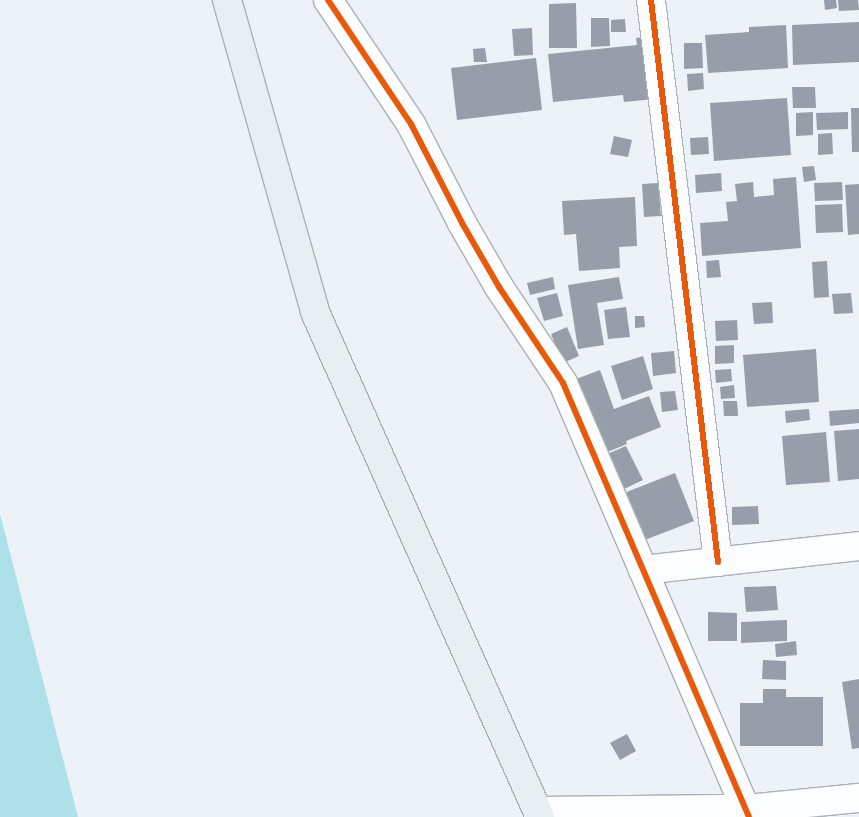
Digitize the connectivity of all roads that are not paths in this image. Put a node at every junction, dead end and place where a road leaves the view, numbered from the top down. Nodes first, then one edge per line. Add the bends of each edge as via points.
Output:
1 (227, 0) edge
2 (328, 0) edge
3 (651, 0) edge
4 (859, 546) edge
5 (718, 562) junction
6 (643, 570) junction
7 (859, 798) edge
8 (748, 813) edge
9 (539, 814) edge

1 - 9 main road via 315,312
2 - 6 street via 411,124 494,279 563,383
3 - 5 street
4 - 5 street
5 - 6 street
6 - 8 street
7 - 8 street
8 - 9 street

